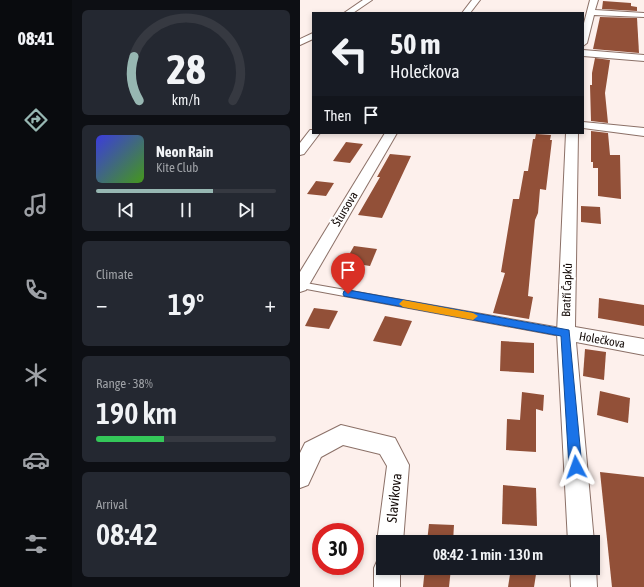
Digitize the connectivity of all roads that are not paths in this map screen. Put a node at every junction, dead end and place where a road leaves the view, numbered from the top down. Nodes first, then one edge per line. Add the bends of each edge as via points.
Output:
1 (368, 0) edge
2 (476, 0) edge
3 (594, 0) edge
4 (350, 12) edge
5 (467, 12) edge
6 (591, 12) junction
7 (644, 15) edge
8 (312, 36) edge
9 (584, 39) edge
10 (300, 42) edge
11 (584, 53) edge
12 (644, 58) edge
13 (584, 125) edge
14 (644, 132) edge
15 (313, 134) edge
16 (390, 134) edge
17 (572, 134) edge
18 (300, 151) edge
19 (306, 263) edge
20 (300, 286) edge
21 (566, 333) junction
22 (644, 347) edge
23 (300, 478) edge
24 (391, 535) edge
25 (580, 535) edge
26 (387, 575) edge
27 (583, 575) edge
28 (387, 587) edge
29 (584, 587) edge

1 - 4 street
2 - 5 street
3 - 6 street
6 - 7 street
6 - 9 street
8 - 10 street
11 - 12 street
13 - 14 street
15 - 18 street
16 - 19 street, Štursova
17 - 21 street, Bratří Čapků
19 - 20 street, Štursova
20 - 21 lane, Holečkova
21 - 22 street, Holečkova
21 - 25 street, Bratří Čapků
23 - 24 street, Slavíkova via 313,450 341,435 387,445 398,465
26 - 28 street
27 - 29 street

